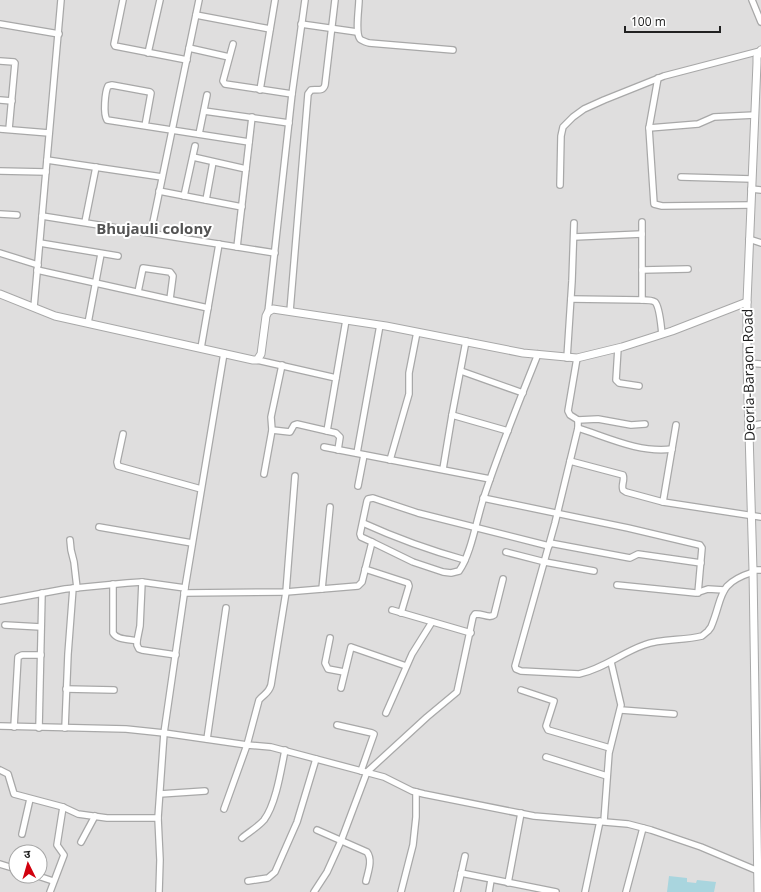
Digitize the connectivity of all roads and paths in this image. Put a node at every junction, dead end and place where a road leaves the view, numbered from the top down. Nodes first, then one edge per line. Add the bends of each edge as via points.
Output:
1 (61, 0) edge
2 (123, 0) edge
3 (160, 0) edge
4 (200, 0) edge
5 (275, 0) edge
6 (304, 0) edge
7 (335, 0) edge
8 (359, 0) edge
9 (752, 0) edge
10 (196, 15) junction
11 (761, 22) edge
12 (0, 24) edge
13 (301, 24) junction
14 (332, 28) junction
15 (270, 30) junction
16 (357, 32) junction
17 (59, 34) junction
18 (233, 44) dead end
19 (189, 48) junction
20 (453, 50) dead end
21 (760, 51) edge
22 (148, 53) junction
23 (229, 57) junction
24 (0, 60) edge
25 (187, 60) junction
26 (658, 78) junction
27 (260, 90) junction
28 (292, 94) junction
29 (207, 95) dead end
30 (0, 100) edge
31 (12, 101) junction
32 (204, 111) junction
33 (755, 115) junction
34 (252, 117) junction
35 (289, 123) junction
36 (145, 126) junction
37 (649, 128) junction
38 (0, 129) edge
39 (9, 130) junction
40 (172, 130) junction
41 (757, 132) edge
42 (49, 133) junction
43 (199, 134) junction
44 (249, 142) junction
45 (195, 146) dead end
46 (193, 157) junction
47 (47, 160) junction
48 (213, 162) junction
49 (96, 167) junction
50 (246, 169) junction
51 (0, 171) edge
52 (46, 172) junction
53 (162, 177) junction
54 (681, 177) dead end
55 (752, 179) junction
56 (560, 185) dead end
57 (751, 189) junction
58 (761, 190) edge
59 (159, 191) junction
60 (184, 196) junction
61 (206, 200) junction
62 (750, 204) junction
63 (242, 207) junction
64 (0, 214) edge
65 (17, 215) dead end
66 (42, 216) junction
67 (85, 222) junction
68 (642, 222) dead end
69 (574, 223) dead end
70 (151, 232) junction
71 (642, 234) junction
72 (574, 237) junction
73 (749, 239) junction
74 (40, 243) junction
75 (761, 243) edge
76 (219, 244) junction
77 (237, 247) junction
78 (275, 253) junction
79 (0, 254) edge
80 (101, 254) junction
81 (118, 256) dead end
82 (38, 267) junction
83 (688, 269) dead end
84 (642, 270) junction
85 (96, 282) junction
86 (138, 292) junction
87 (0, 294) edge
88 (170, 299) junction
89 (571, 299) junction
90 (642, 300) junction
91 (747, 302) junction
92 (34, 307) junction
93 (208, 308) junction
94 (290, 311) junction
95 (268, 312) junction
96 (346, 320) junction
97 (88, 323) junction
98 (380, 325) junction
99 (417, 332) junction
100 (662, 334) junction
101 (466, 341) junction
102 (201, 348) junction
103 (618, 348) junction
104 (224, 354) junction
105 (538, 354) junction
106 (567, 358) junction
107 (577, 358) junction
108 (257, 360) junction
109 (747, 363) junction
110 (761, 364) edge
111 (282, 365) junction
112 (460, 371) junction
113 (336, 378) junction
114 (639, 386) dead end
115 (523, 393) junction
116 (452, 415) junction
117 (578, 420) junction
118 (645, 424) dead end
119 (761, 424) edge
120 (676, 425) dead end
121 (749, 426) junction
122 (578, 428) junction
123 (272, 430) junction
124 (327, 431) junction
125 (508, 431) junction
126 (124, 434) dead end
127 (324, 447) dead end
128 (672, 449) junction
129 (338, 450) junction
130 (357, 453) junction
131 (364, 455) junction
132 (390, 460) junction
133 (570, 461) junction
134 (443, 469) junction
135 (264, 474) dead end
136 (295, 476) dead end
137 (490, 479) junction
138 (358, 486) dead end
139 (201, 489) junction
140 (484, 498) junction
141 (663, 502) junction
142 (330, 507) dead end
143 (558, 514) junction
144 (751, 516) junction
145 (761, 517) edge
146 (363, 523) junction
147 (99, 527) dead end
148 (475, 528) junction
149 (70, 540) dead end
150 (372, 542) junction
151 (192, 543) junction
152 (550, 545) junction
153 (506, 552) dead end
154 (465, 560) junction
155 (545, 562) junction
156 (701, 563) junction
157 (366, 569) junction
158 (761, 570) edge
159 (594, 571) dead end
160 (753, 571) junction
161 (503, 579) dead end
162 (142, 582) junction
163 (113, 584) junction
164 (616, 585) dead end
165 (75, 588) junction
166 (322, 589) junction
167 (185, 590) junction
168 (724, 590) junction
169 (286, 592) junction
170 (42, 593) junction
171 (698, 593) junction
172 (0, 601) edge
173 (226, 608) dead end
174 (392, 610) dead end
175 (401, 613) junction
176 (432, 622) junction
177 (5, 625) dead end
178 (41, 627) junction
179 (470, 634) junction
180 (330, 638) dead end
181 (137, 640) junction
182 (41, 654) junction
183 (176, 655) junction
184 (611, 662) junction
185 (406, 666) junction
186 (344, 672) junction
187 (341, 688) dead end
188 (66, 689) junction
189 (114, 690) dead end
190 (521, 690) dead end
191 (621, 710) junction
192 (386, 713) dead end
193 (674, 714) dead end
194 (337, 725) dead end
195 (0, 726) edge
196 (14, 727) junction
197 (40, 728) junction
198 (65, 728) junction
199 (164, 733) junction
200 (758, 736) edge
201 (208, 739) junction
202 (247, 745) junction
203 (610, 748) junction
204 (286, 750) junction
205 (546, 756) dead end
206 (316, 759) junction
207 (0, 770) edge
208 (364, 772) junction
209 (607, 776) junction
210 (759, 785) edge
211 (206, 791) dead end
212 (416, 792) junction
213 (160, 794) junction
214 (30, 799) junction
215 (63, 807) junction
216 (224, 809) dead end
217 (522, 813) junction
218 (95, 816) junction
219 (158, 818) junction
220 (602, 821) junction
221 (643, 828) junction
222 (316, 830) dead end
223 (22, 834) dead end
224 (242, 838) dead end
225 (341, 841) junction
226 (81, 842) dead end
227 (465, 856) dead end
228 (759, 859) edge
229 (758, 871) junction
230 (461, 873) junction
231 (48, 879) edge
232 (491, 880) junction
233 (53, 881) junction
234 (248, 881) dead end
235 (366, 881) dead end
236 (508, 883) junction
237 (50, 892) edge
238 (159, 892) edge
239 (314, 892) edge
240 (401, 892) edge
241 (457, 892) edge
242 (489, 892) edge
243 (555, 892) edge
244 (585, 892) edge
245 (626, 892) edge
246 (758, 892) edge

1 - 17 street
2 - 22 street via 115,46
3 - 22 street
4 - 10 street
5 - 15 street
6 - 13 street
7 - 14 street
8 - 16 street
9 - 11 street
10 - 15 street
10 - 19 street
12 - 17 street
13 - 14 street
13 - 28 street
14 - 16 street
14 - 94 street via 324,88 311,90 308,94
15 - 27 street
16 - 20 street via 359,38 369,43
17 - 42 street
18 - 23 street
19 - 23 street
19 - 25 street
21 - 26 street
21 - 33 street, Deoria-Baraon Road
22 - 25 street
23 - 27 street via 224,83
24 - 31 street via 16,63
25 - 40 street
26 - 37 street
26 - 56 street via 584,109 567,122 561,136
27 - 28 street
28 - 35 street
29 - 32 street
30 - 31 street
31 - 39 street
32 - 34 street
32 - 43 street
33 - 37 street via 714,117 698,124
33 - 41 street, Deoria-Baraon Road
34 - 35 street
34 - 44 street
35 - 78 street
36 - 36 street via 151,93 108,86 104,115 107,120
36 - 40 street
37 - 62 street via 654,204
38 - 39 street
39 - 42 street
40 - 43 street
40 - 53 street
41 - 55 street, Deoria-Baraon Road
42 - 47 street
43 - 44 street
44 - 50 street
45 - 46 street
46 - 48 street
46 - 60 street
47 - 49 street
47 - 52 street
48 - 50 street
48 - 61 street
49 - 53 street
49 - 67 street
50 - 63 street
51 - 52 street
52 - 66 street
53 - 59 street
54 - 55 street
55 - 57 street, Deoria-Baraon Road
57 - 58 street
57 - 62 street, Deoria-Baraon Road
59 - 60 street
59 - 70 street
60 - 61 street
61 - 63 street
62 - 73 street, Deoria-Baraon Road
63 - 77 street
64 - 65 street
66 - 67 street
66 - 74 street
67 - 70 street
68 - 71 street
69 - 72 street
70 - 76 street
71 - 72 street
71 - 84 street
72 - 89 street
73 - 75 street
73 - 91 street, Deoria-Baraon Road
74 - 80 street
74 - 82 street
76 - 77 street
76 - 93 street
77 - 78 street
78 - 95 street
79 - 82 street
80 - 81 street
80 - 85 street
82 - 85 street
82 - 92 street
83 - 84 street
84 - 90 street
85 - 86 street
85 - 97 street
86 - 88 street
86 - 88 street via 143,268 170,272 173,276
87 - 92 street
88 - 93 street
89 - 90 street
89 - 106 street
90 - 100 street via 656,304
91 - 100 street
91 - 109 street, Deoria-Baraon Road
92 - 97 street via 55,316
93 - 102 street
94 - 95 street via 273,309
94 - 96 street
95 - 108 street via 261,354
96 - 98 street
96 - 113 street
97 - 102 street
98 - 99 street
98 - 130 street
99 - 101 street
99 - 132 street via 409,373 409,394
100 - 103 street
101 - 105 street
101 - 112 street
102 - 104 street
103 - 107 street
103 - 114 street via 616,380 619,383
104 - 108 street
104 - 139 street
105 - 106 street
105 - 115 street
106 - 107 street
107 - 117 street via 568,411
108 - 111 street
109 - 110 street
109 - 121 street, Deoria-Baraon Road
111 - 113 street
111 - 123 street via 271,417
112 - 115 street
112 - 116 street
113 - 124 street
115 - 125 street
116 - 125 street
116 - 134 street
117 - 118 street via 598,419 631,425
117 - 122 street
119 - 121 street
120 - 128 street
121 - 144 street, Deoria-Baraon Road
122 - 128 street via 638,448 659,451
122 - 133 street
123 - 124 street via 290,432 297,424
123 - 135 street
124 - 129 street via 339,435
125 - 137 street
126 - 139 street via 118,466
127 - 129 street
128 - 141 street
129 - 130 street
130 - 131 street
131 - 132 street
131 - 138 street
132 - 134 street
133 - 141 street via 620,474 624,478 623,490
133 - 143 street
134 - 137 street
136 - 169 street
137 - 140 street
139 - 151 street
140 - 143 street
140 - 148 street
141 - 144 street
142 - 166 street
143 - 152 street
143 - 156 street via 700,545
144 - 145 street
144 - 160 street, Deoria-Baraon Road
146 - 148 street via 367,501 373,498
146 - 150 street via 360,536
146 - 154 street via 396,538
147 - 151 street
148 - 152 street
148 - 154 street
149 - 165 street
150 - 154 street via 413,562 447,573 458,571
150 - 157 street
151 - 167 street
152 - 155 street
152 - 156 street via 630,558 638,554
153 - 155 street
155 - 159 street
155 - 184 street via 516,669 579,674
156 - 171 street
157 - 166 street via 360,586
157 - 175 street via 408,583
158 - 160 street
160 - 168 street via 732,581
160 - 200 street, Deoria-Baraon Road
161 - 179 street via 494,615 490,617 475,614
162 - 163 street
162 - 167 street
162 - 181 street
163 - 165 street
163 - 181 street via 113,633 118,638
164 - 171 street
165 - 170 street
165 - 188 street
166 - 169 street
167 - 169 street
167 - 183 street
168 - 171 street via 708,589
168 - 184 street via 711,627 702,636 644,644
169 - 202 street via 270,689 259,700
170 - 172 street
170 - 178 street
173 - 201 street
174 - 175 street
175 - 176 street
176 - 179 street
176 - 185 street
177 - 178 street
178 - 182 street
179 - 208 street via 457,692
180 - 186 street via 326,666 328,669
181 - 183 street via 139,649
182 - 196 street via 18,657
182 - 197 street
183 - 199 street
184 - 191 street
185 - 186 street via 352,646
185 - 192 street
186 - 187 street
188 - 189 street
188 - 198 street
190 - 203 street via 554,701 546,726 548,730
191 - 193 street
191 - 203 street
194 - 208 street via 374,734
195 - 196 street
196 - 197 street
197 - 198 street
198 - 199 street via 126,729
199 - 201 street
199 - 213 street
200 - 210 street, Deoria-Baraon Road
201 - 202 street
202 - 204 street
202 - 216 street
203 - 209 street
204 - 206 street
204 - 224 street via 268,813 260,824
205 - 209 street
206 - 208 street
206 - 234 street via 297,822 274,872 268,878
207 - 214 street via 8,774 14,794
208 - 212 street via 384,777
208 - 225 street
209 - 220 street
210 - 228 street, Deoria-Baraon Road
211 - 213 street
212 - 217 street
212 - 240 street via 413,845
213 - 219 street
214 - 215 street
214 - 223 street
215 - 218 street via 78,814
215 - 233 street via 57,845 64,855
217 - 220 street
217 - 236 street
218 - 219 street
218 - 226 street
219 - 238 street
220 - 221 street
220 - 244 street
221 - 229 street via 702,847
221 - 245 street
222 - 225 street
225 - 235 street via 370,855
225 - 239 street
227 - 230 street
228 - 229 street, Deoria-Baraon Road
229 - 246 street, Deoria-Baraon Road
230 - 232 street
230 - 241 street
231 - 233 street
232 - 236 street
232 - 242 street
233 - 237 street
236 - 243 street

